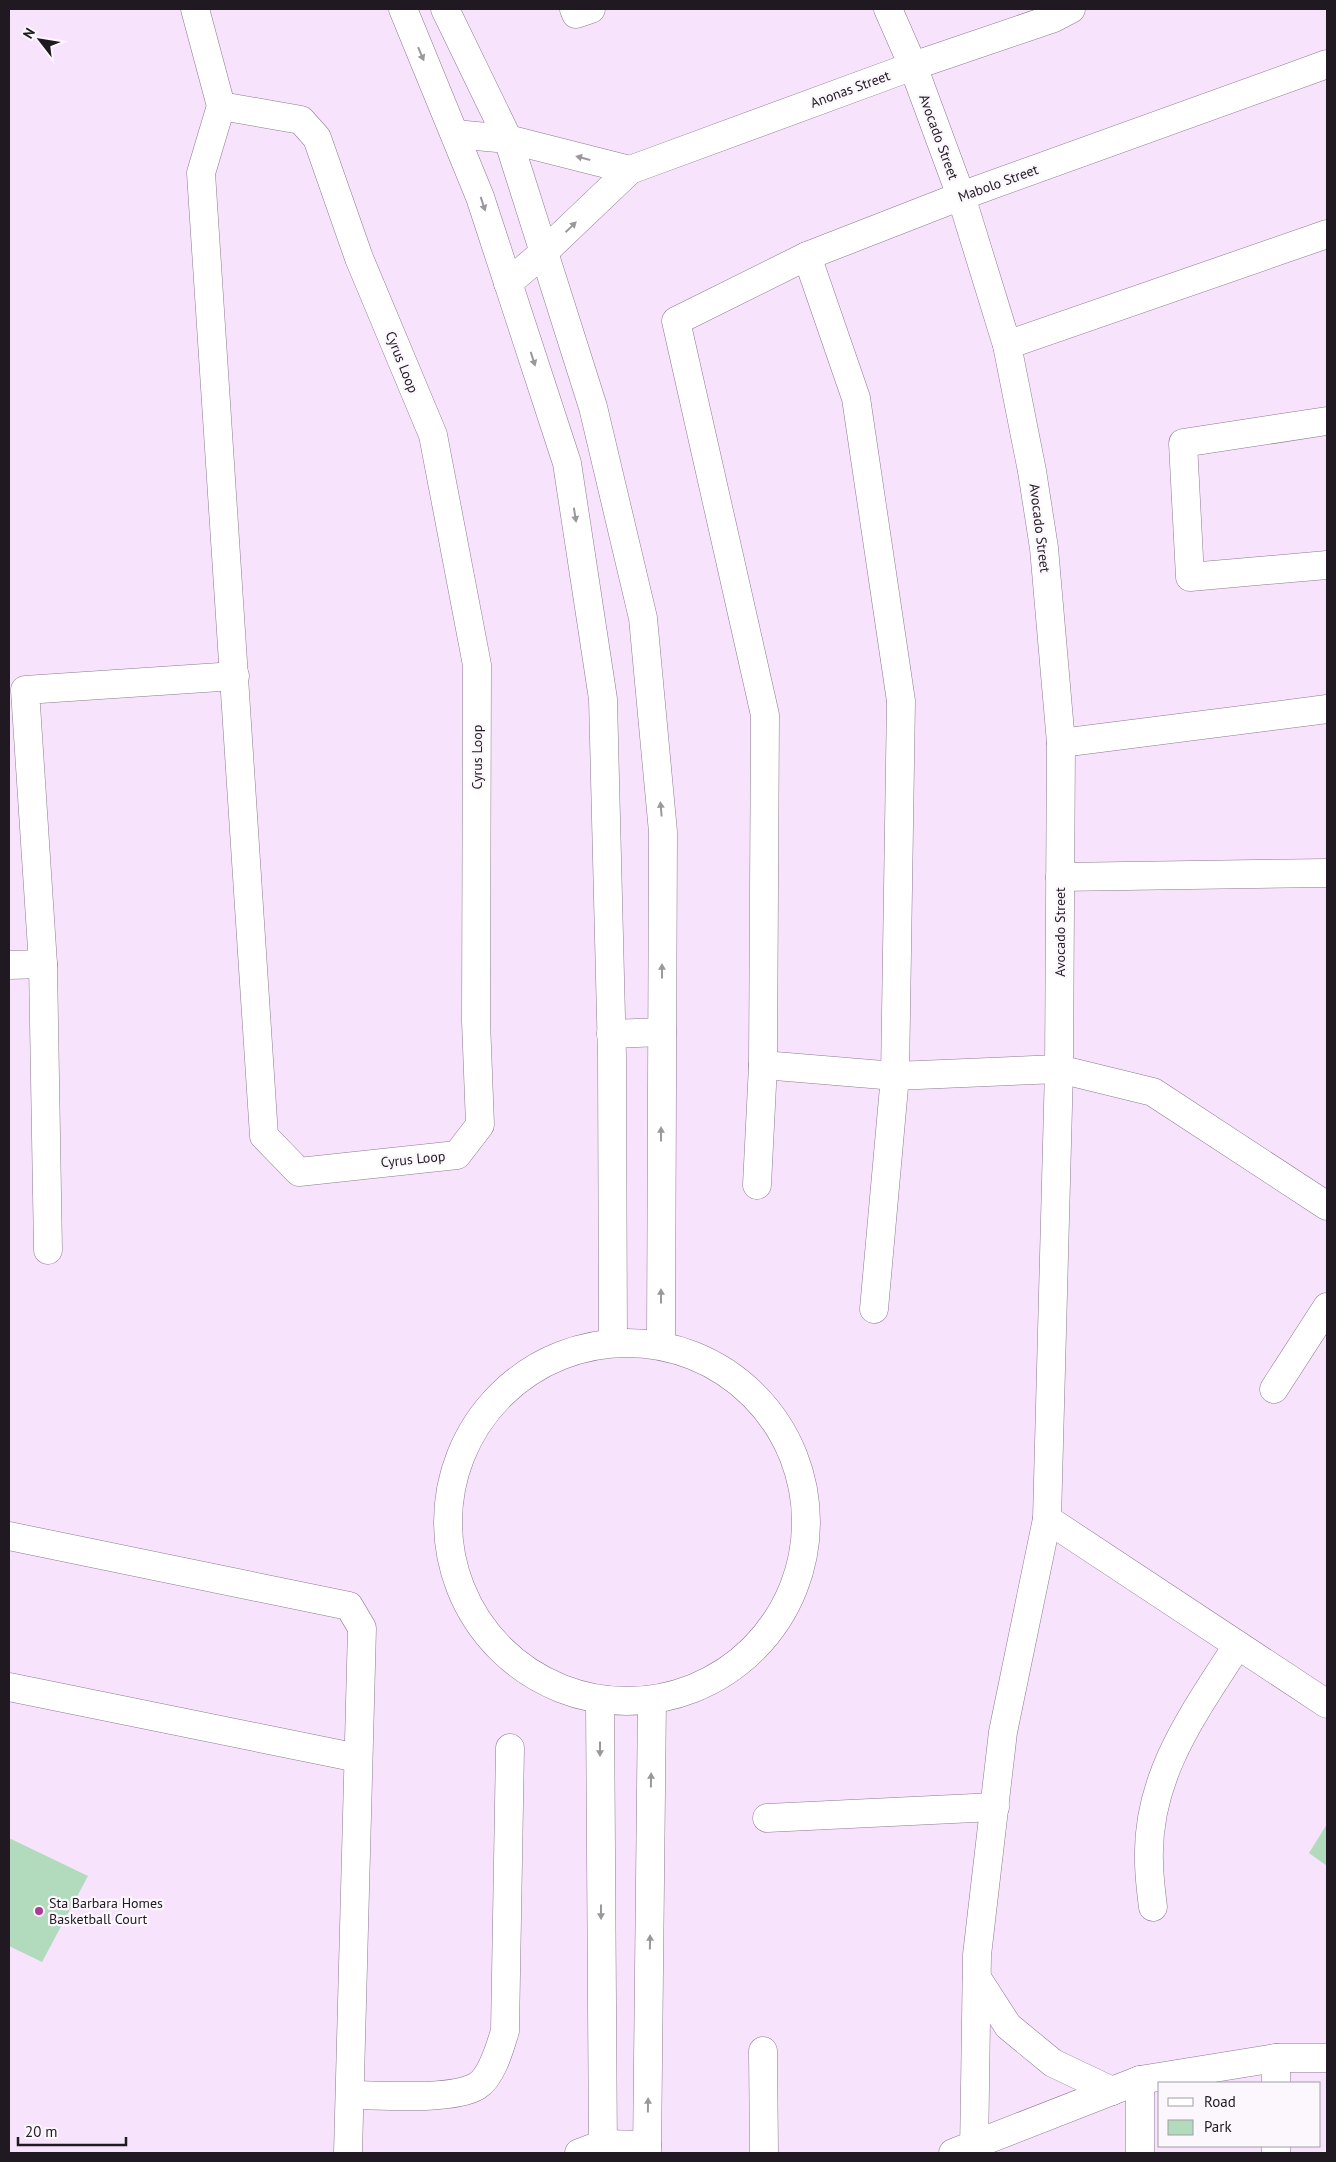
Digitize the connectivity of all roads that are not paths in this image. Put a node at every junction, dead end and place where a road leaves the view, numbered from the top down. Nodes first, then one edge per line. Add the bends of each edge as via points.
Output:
1 (195, 9) edge
2 (403, 9) edge
3 (445, 9) edge
4 (888, 9) edge
5 (1059, 12) edge
6 (1327, 64) edge
7 (913, 66) junction
8 (221, 106) junction
9 (455, 134) junction
10 (508, 138) junction
11 (630, 170) junction
12 (961, 196) junction
13 (1327, 234) edge
14 (543, 253) junction
15 (807, 256) junction
16 (508, 283) junction
17 (1007, 345) junction
18 (1327, 421) edge
19 (1327, 565) edge
20 (235, 676) junction
21 (1327, 709) edge
22 (1061, 743) junction
23 (1327, 873) edge
24 (1060, 878) junction
25 (43, 964) junction
26 (9, 965) edge
27 (662, 1032) junction
28 (611, 1034) junction
29 (763, 1065) junction
30 (1060, 1070) junction
31 (895, 1076) junction
32 (757, 1185) dead end
33 (1327, 1206) edge
34 (48, 1250) dead end
35 (1327, 1308) edge
36 (874, 1309) dead end
37 (613, 1343) junction
38 (661, 1345) junction
39 (1274, 1389) dead end
40 (1047, 1519) junction
41 (9, 1536) edge
42 (1238, 1646) junction
43 (9, 1687) edge
44 (600, 1700) junction
45 (652, 1700) junction
46 (1327, 1704) edge
47 (510, 1748) dead end
48 (358, 1758) junction
49 (995, 1807) junction
50 (767, 1818) dead end
51 (1153, 1906) dead end
52 (977, 1978) junction
53 (763, 2051) dead end
54 (1327, 2058) edge
55 (1276, 2070) edge
56 (1140, 2080) junction
57 (1112, 2091) junction
58 (350, 2095) junction
59 (647, 2149) edge
60 (595, 2150) edge
61 (967, 2151) edge
62 (348, 2153) edge
63 (764, 2153) edge
64 (1140, 2153) edge

1 - 8 street
2 -> 9 street
3 - 10 street
4 - 7 street, Avocado Street
5 - 7 street, Anonas Street
6 - 12 street, Mabolo Street
7 - 11 street, Anonas Street
7 - 12 street, Avocado Street
8 - 20 street, Cyrus Loop via 201,173
8 - 20 street, Cyrus Loop via 301,120 317,138 359,258 432,435 477,665 476,1021 480,1126 457,1155 299,1172 264,1136
9 - 10 street
9 -> 16 street
11 -> 10 street
10 - 14 street
14 -> 11 street
12 - 15 street, Mabolo Street
12 - 17 street, Avocado Street
13 - 17 street
14 - 16 street
27 -> 14 street via 663,832 643,618 594,407
15 - 29 street, Mabolo Street via 676,322 766,715
15 - 31 street via 856,398 901,701
16 -> 28 street via 568,463 603,699
17 - 22 street, Avocado Street via 1044,548
18 - 19 street via 1184,443 1190,577
20 - 25 street via 25,690
21 - 22 street
22 - 24 street, Avocado Street
23 - 24 street
24 - 30 street, Avocado Street
25 - 26 street
25 - 34 street
27 - 28 street
38 -> 27 street
28 - 37 street
29 - 31 street
29 - 32 street
30 - 31 street
30 - 33 street via 1153,1092
30 - 40 street, Avocado Street
31 - 36 street
35 - 39 street
37 - 38 street
37 - 44 street via 580,1348 550,1360 497,1398 461,1453 447,1517 457,1581 470,1611 489,1638 512,1661 539,1679 568,1692
38 - 45 street via 694,1354 723,1370 749,1390 772,1415 798,1468 806,1508 805,1542 798,1575 785,1606 766,1634 743,1659 716,1678 685,1692
40 - 42 street
40 - 49 street, Avocado Street via 1003,1732
41 - 48 street via 349,1606 362,1628
42 - 46 street
42 - 51 street via 1180,1735 1161,1779 1152,1815 1148,1860
43 - 48 street
44 - 45 street
44 -> 60 street
59 -> 45 street
47 - 58 street via 505,2032 493,2066 478,2086 447,2094
48 - 58 street
49 - 50 street
49 - 52 street, Avocado Street
52 - 57 street via 1008,2026 1053,2063
52 - 61 street, Avocado Street
53 - 63 street
54 - 55 street
55 - 56 street
56 - 57 street
56 - 64 street
57 - 61 street
58 - 62 street
59 - 60 street

